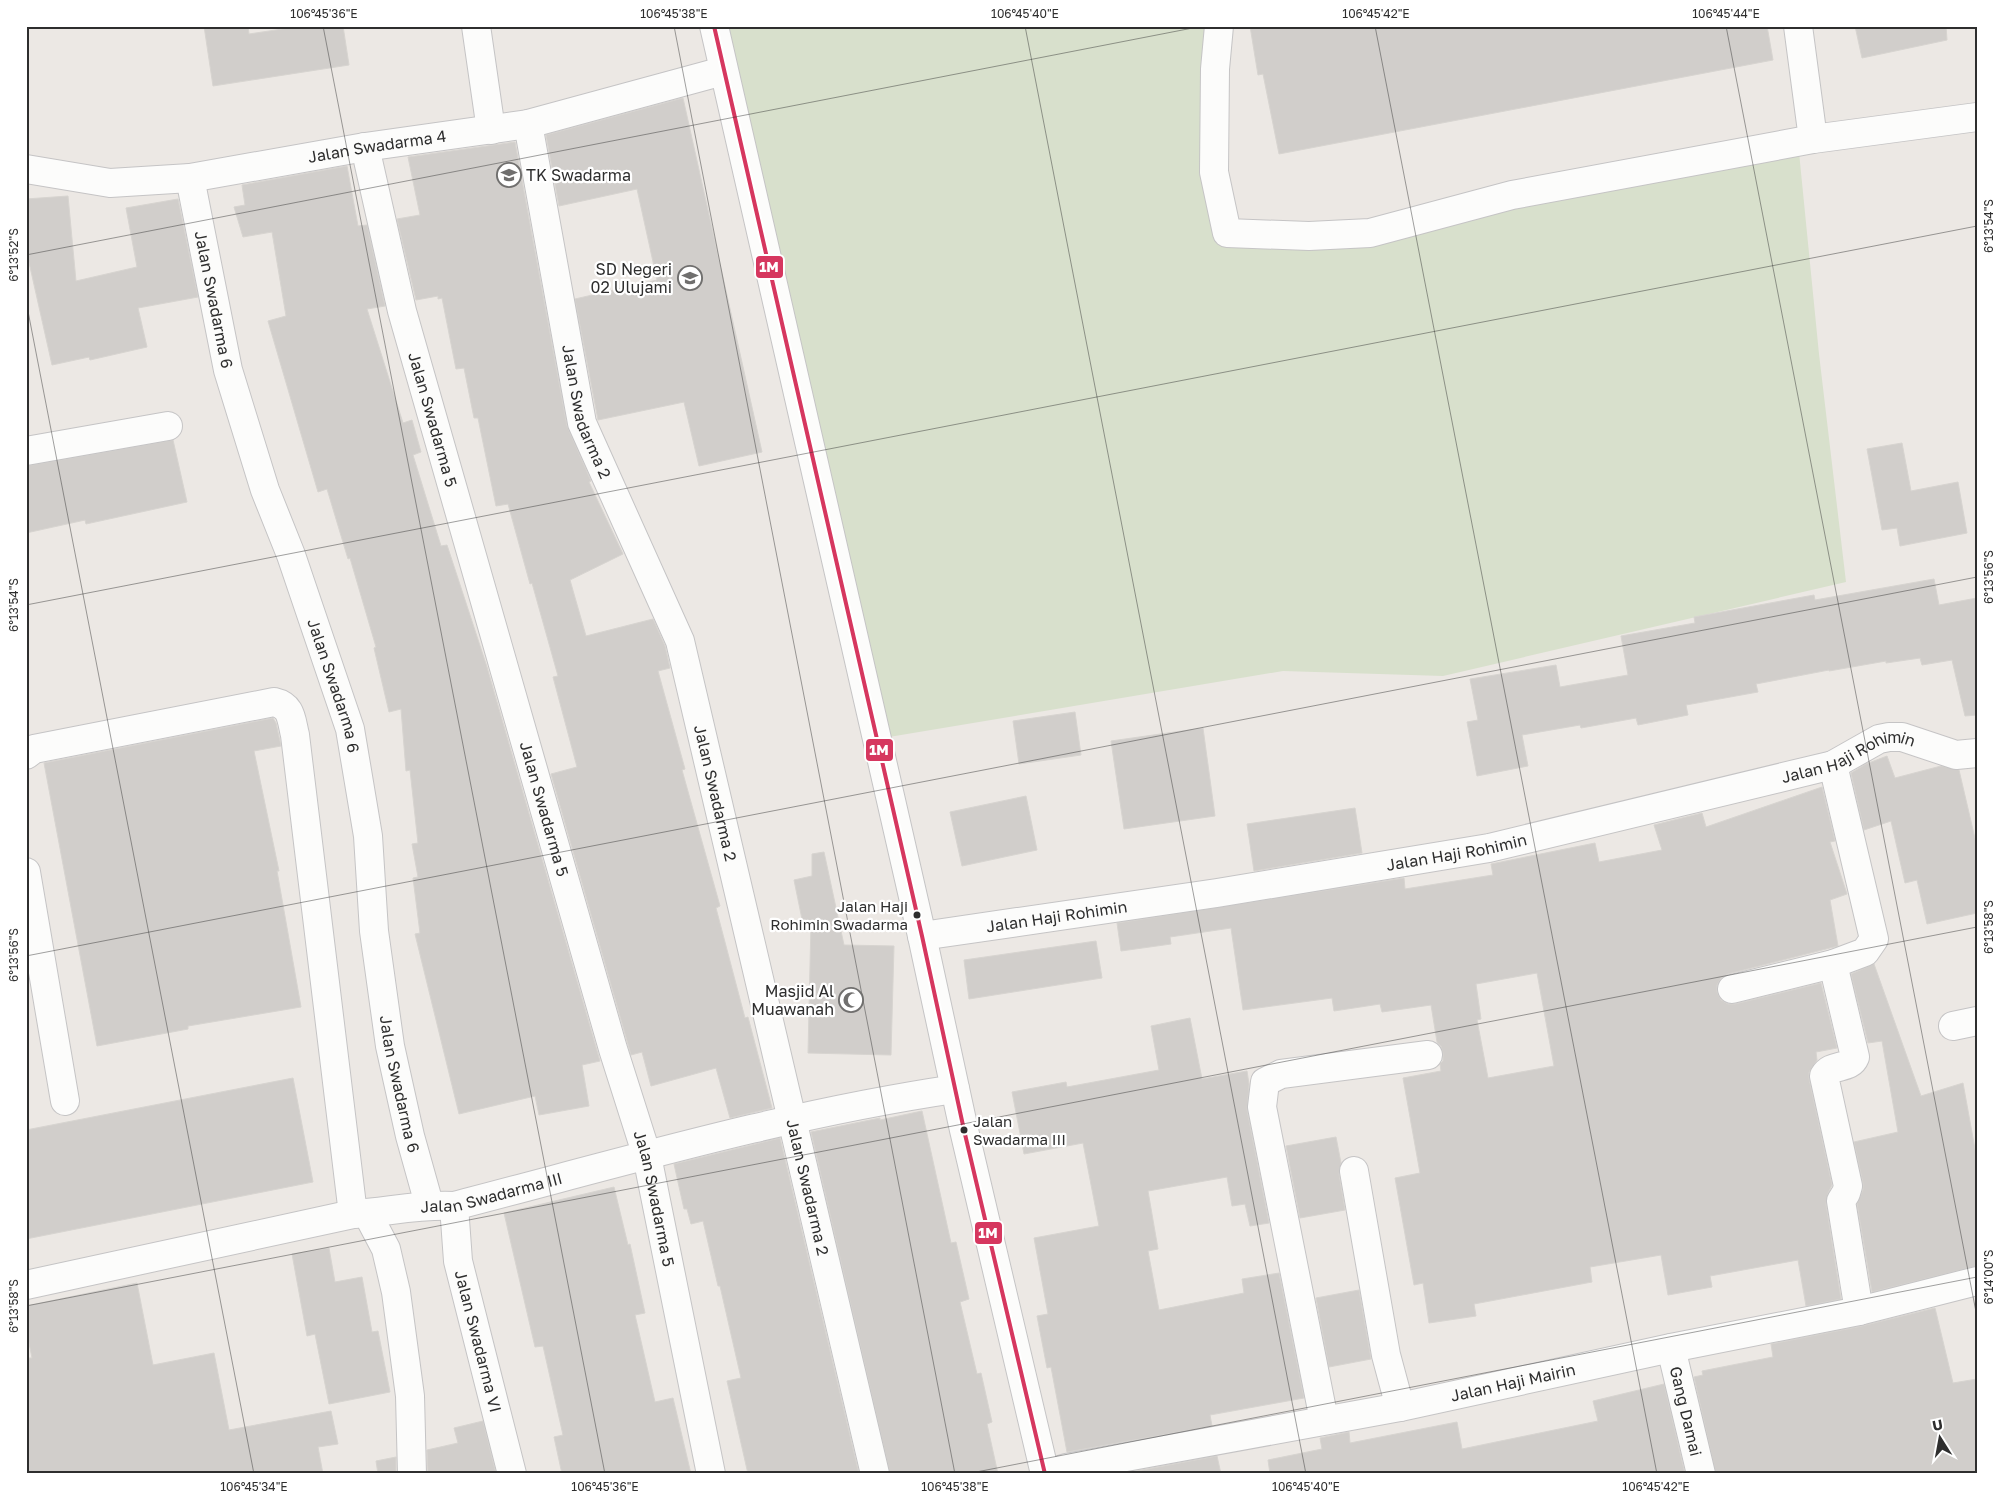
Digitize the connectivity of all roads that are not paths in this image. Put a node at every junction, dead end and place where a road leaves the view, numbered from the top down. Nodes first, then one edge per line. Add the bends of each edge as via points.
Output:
1 (476, 26) edge
2 (714, 26) edge
3 (1219, 26) edge
4 (1798, 26) edge
5 (723, 71) junction
6 (1977, 117) edge
7 (528, 124) junction
8 (491, 130) junction
9 (1813, 139) junction
10 (365, 147) junction
11 (26, 170) edge
12 (190, 178) junction
13 (168, 426) dead end
14 (26, 451) edge
15 (1977, 753) edge
16 (26, 755) edge
17 (1833, 765) junction
18 (26, 872) edge
19 (922, 936) junction
20 (1833, 964) junction
21 (1732, 989) dead end
22 (1428, 1054) dead end
23 (955, 1089) junction
24 (65, 1101) dead end
25 (792, 1120) junction
26 (647, 1156) junction
27 (1354, 1171) dead end
28 (431, 1206) junction
29 (367, 1213) junction
30 (1977, 1281) edge
31 (26, 1285) edge
32 (1859, 1310) junction
33 (1672, 1348) junction
34 (1400, 1407) junction
35 (1324, 1420) junction
36 (412, 1474) edge
37 (512, 1474) edge
38 (711, 1474) edge
39 (875, 1474) edge
40 (1046, 1474) edge
41 (1701, 1474) edge

1 - 8 street
2 - 5 street
3 - 9 street via 1215,69 1214,172 1227,233 1309,236 1370,233 1512,195
4 - 9 street
5 - 7 street, Jalan Swadarma 4
5 - 19 street
6 - 9 street
7 - 8 street, Jalan Swadarma 4
7 - 25 street, Jalan Swadarma 2 via 582,423 680,641
8 - 10 street, Jalan Swadarma 4
10 - 12 street, Jalan Swadarma 4
10 - 26 street, Jalan Swadarma 5 via 402,311 613,1049
11 - 12 street, Jalan Swadarma 4 via 110,183
12 - 28 street, Jalan Swadarma 6 via 228,370 265,490 291,555 350,729 368,836 374,932 390,1046 410,1136
13 - 14 street
15 - 17 street, Jalan Haji Rohimin via 1956,754 1902,737 1889,737 1879,739
16 - 29 street via 34,748 274,702 283,704 290,711
17 - 19 street, Jalan Haji Rohimin via 1489,848 1217,893
17 - 20 street via 1874,940 1865,952
18 - 24 street
19 - 23 street
20 - 21 street
20 - 32 street via 1855,1056 1850,1063 1830,1068 1824,1076 1848,1186 1840,1201
22 - 35 street via 1281,1074 1265,1082 1262,1107
23 - 25 street, Jalan Swadarma III
23 - 40 street
25 - 26 street, Jalan Swadarma III
25 - 39 street, Jalan Swadarma 2
26 - 28 street, Jalan Swadarma III
26 - 38 street, Jalan Swadarma 5
27 - 34 street via 1386,1355
28 - 29 street, Jalan Swadarma III
28 - 37 street, Jalan Swadarma VI via 458,1261
29 - 31 street, Jalan Swadarma III
29 - 36 street via 386,1249 396,1292 410,1396
30 - 32 street, Jalan Haji Mairin
32 - 33 street, Jalan Haji Mairin
33 - 34 street, Jalan Haji Mairin
33 - 41 street, Gang Damai
34 - 35 street, Jalan Haji Mairin
35 - 40 street, Jalan Haji Mairin

